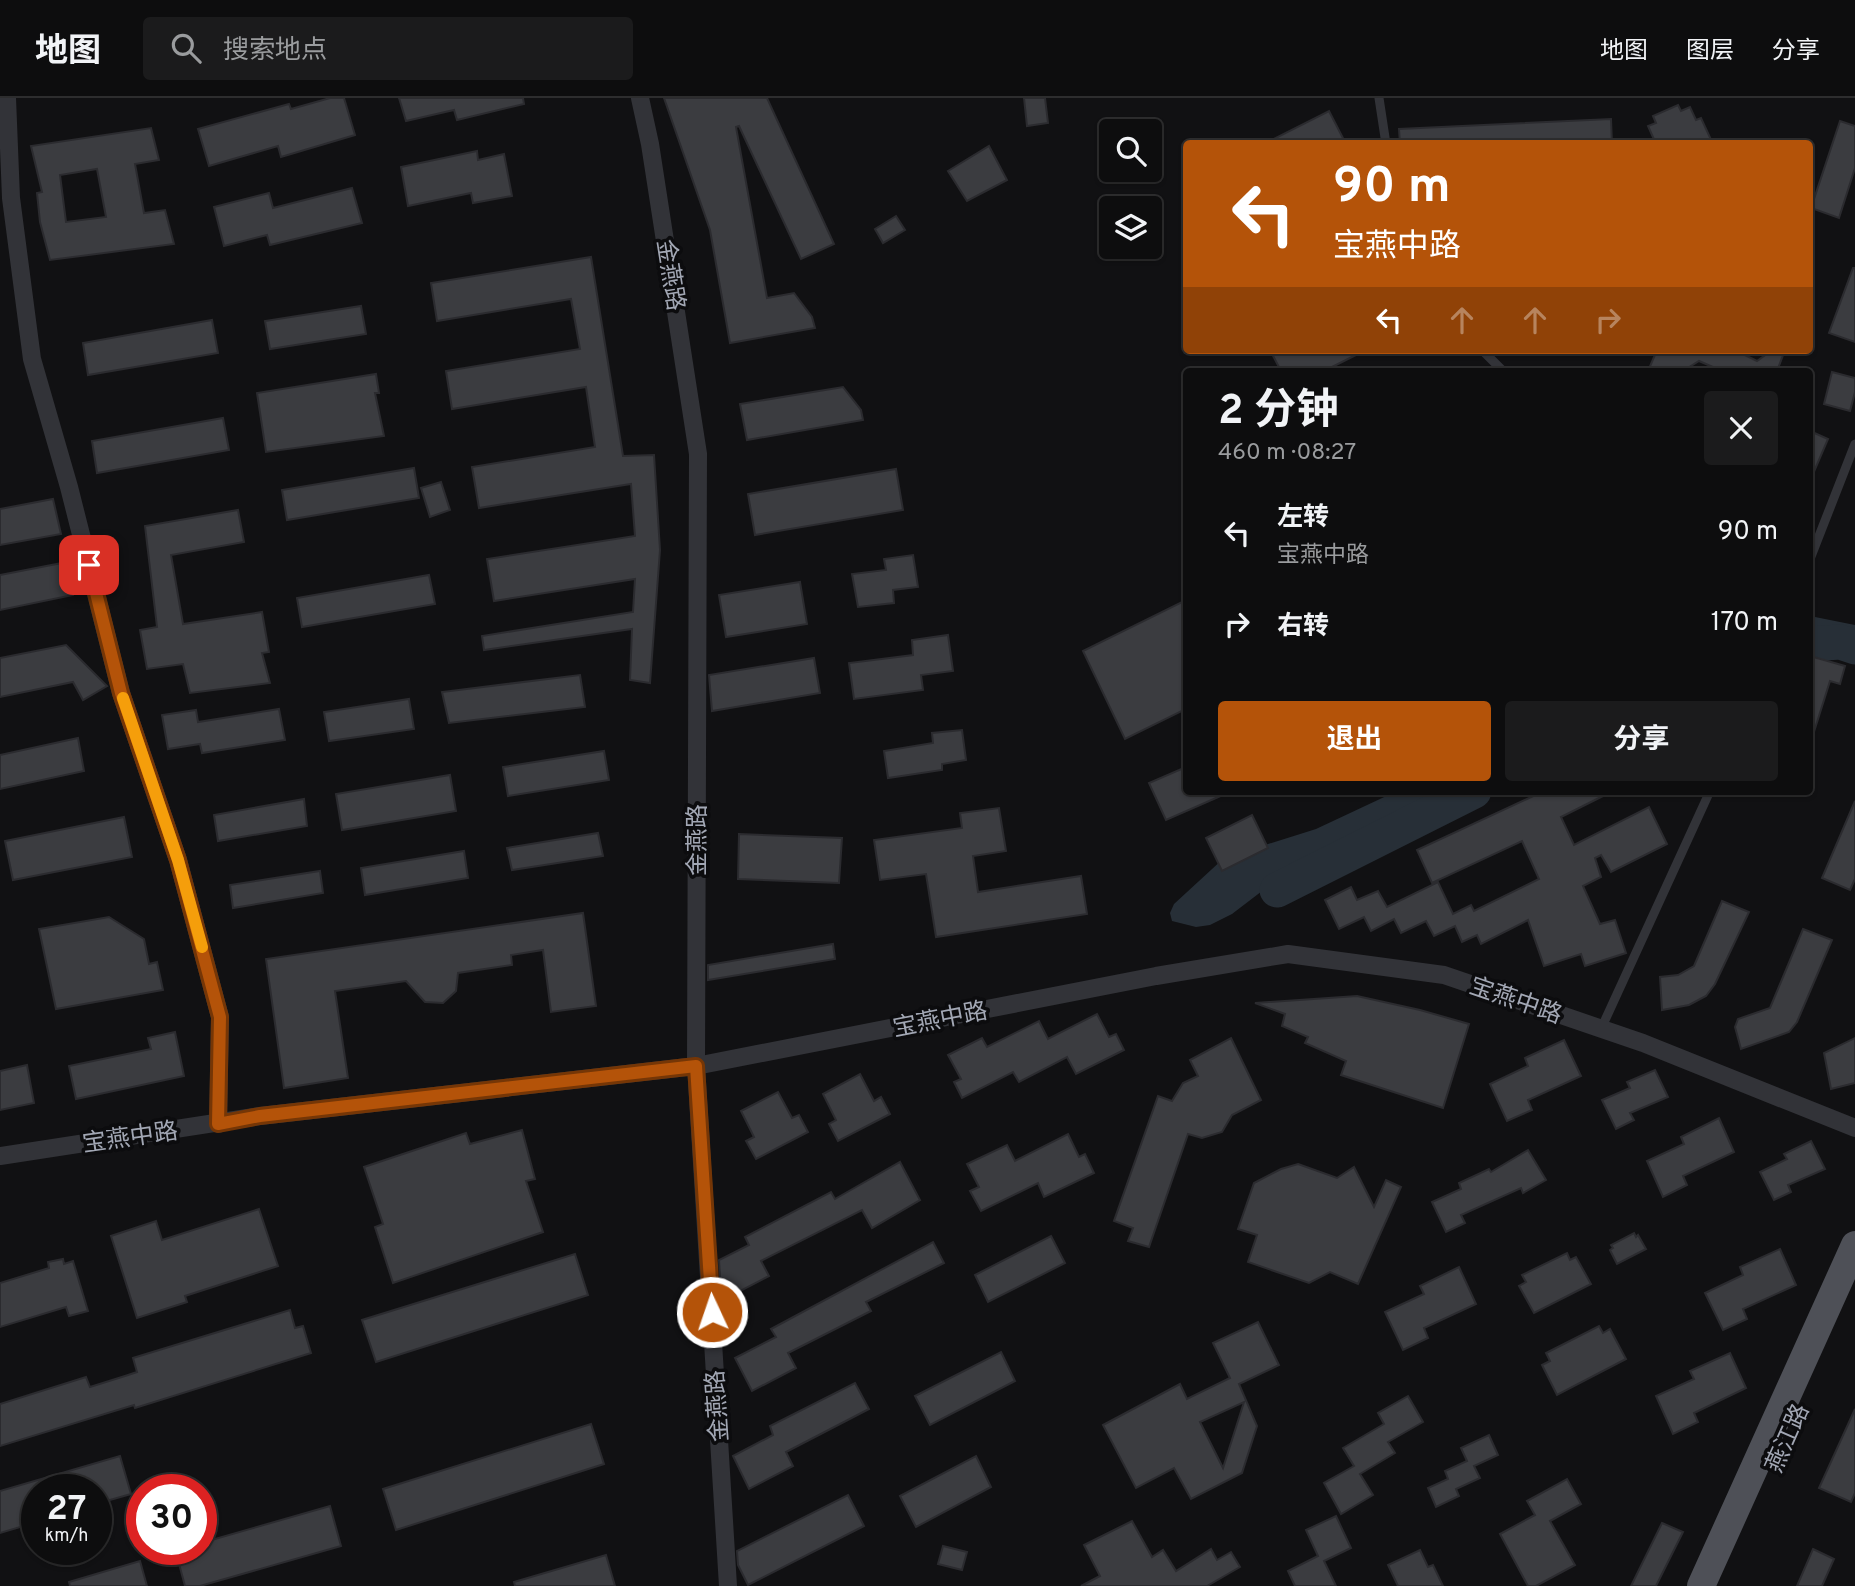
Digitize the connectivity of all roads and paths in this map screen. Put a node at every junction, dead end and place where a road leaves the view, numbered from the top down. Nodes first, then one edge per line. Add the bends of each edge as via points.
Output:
1 (7, 98) edge
2 (640, 98) edge
3 (1379, 98) edge
4 (1385, 140) edge
5 (1486, 354) edge
6 (1500, 368) edge
7 (1855, 444) edge
8 (1813, 551) edge
9 (1708, 795) edge
10 (1601, 1029) junction
11 (696, 1066) junction
12 (218, 1124) junction
13 (1855, 1128) edge
14 (0, 1156) edge
15 (1855, 1245) edge
16 (1855, 1289) edge
17 (728, 1586) edge
18 (1701, 1586) edge
19 (1720, 1586) edge

1 - 12 street via 11,198 32,359 121,693 178,860 220,1017
2 - 11 street, 金燕路 via 698,454
3 - 4 lane
5 - 6 lane
7 - 8 lane
9 - 10 lane
10 - 11 street, 宝燕中路 via 1444,975 1288,954
10 - 13 street, 宝燕中路
11 - 12 street, 宝燕中路
11 - 17 street, 金燕路
12 - 14 street, 宝燕中路
15 - 18 main road
16 - 19 main road, 燕江路

